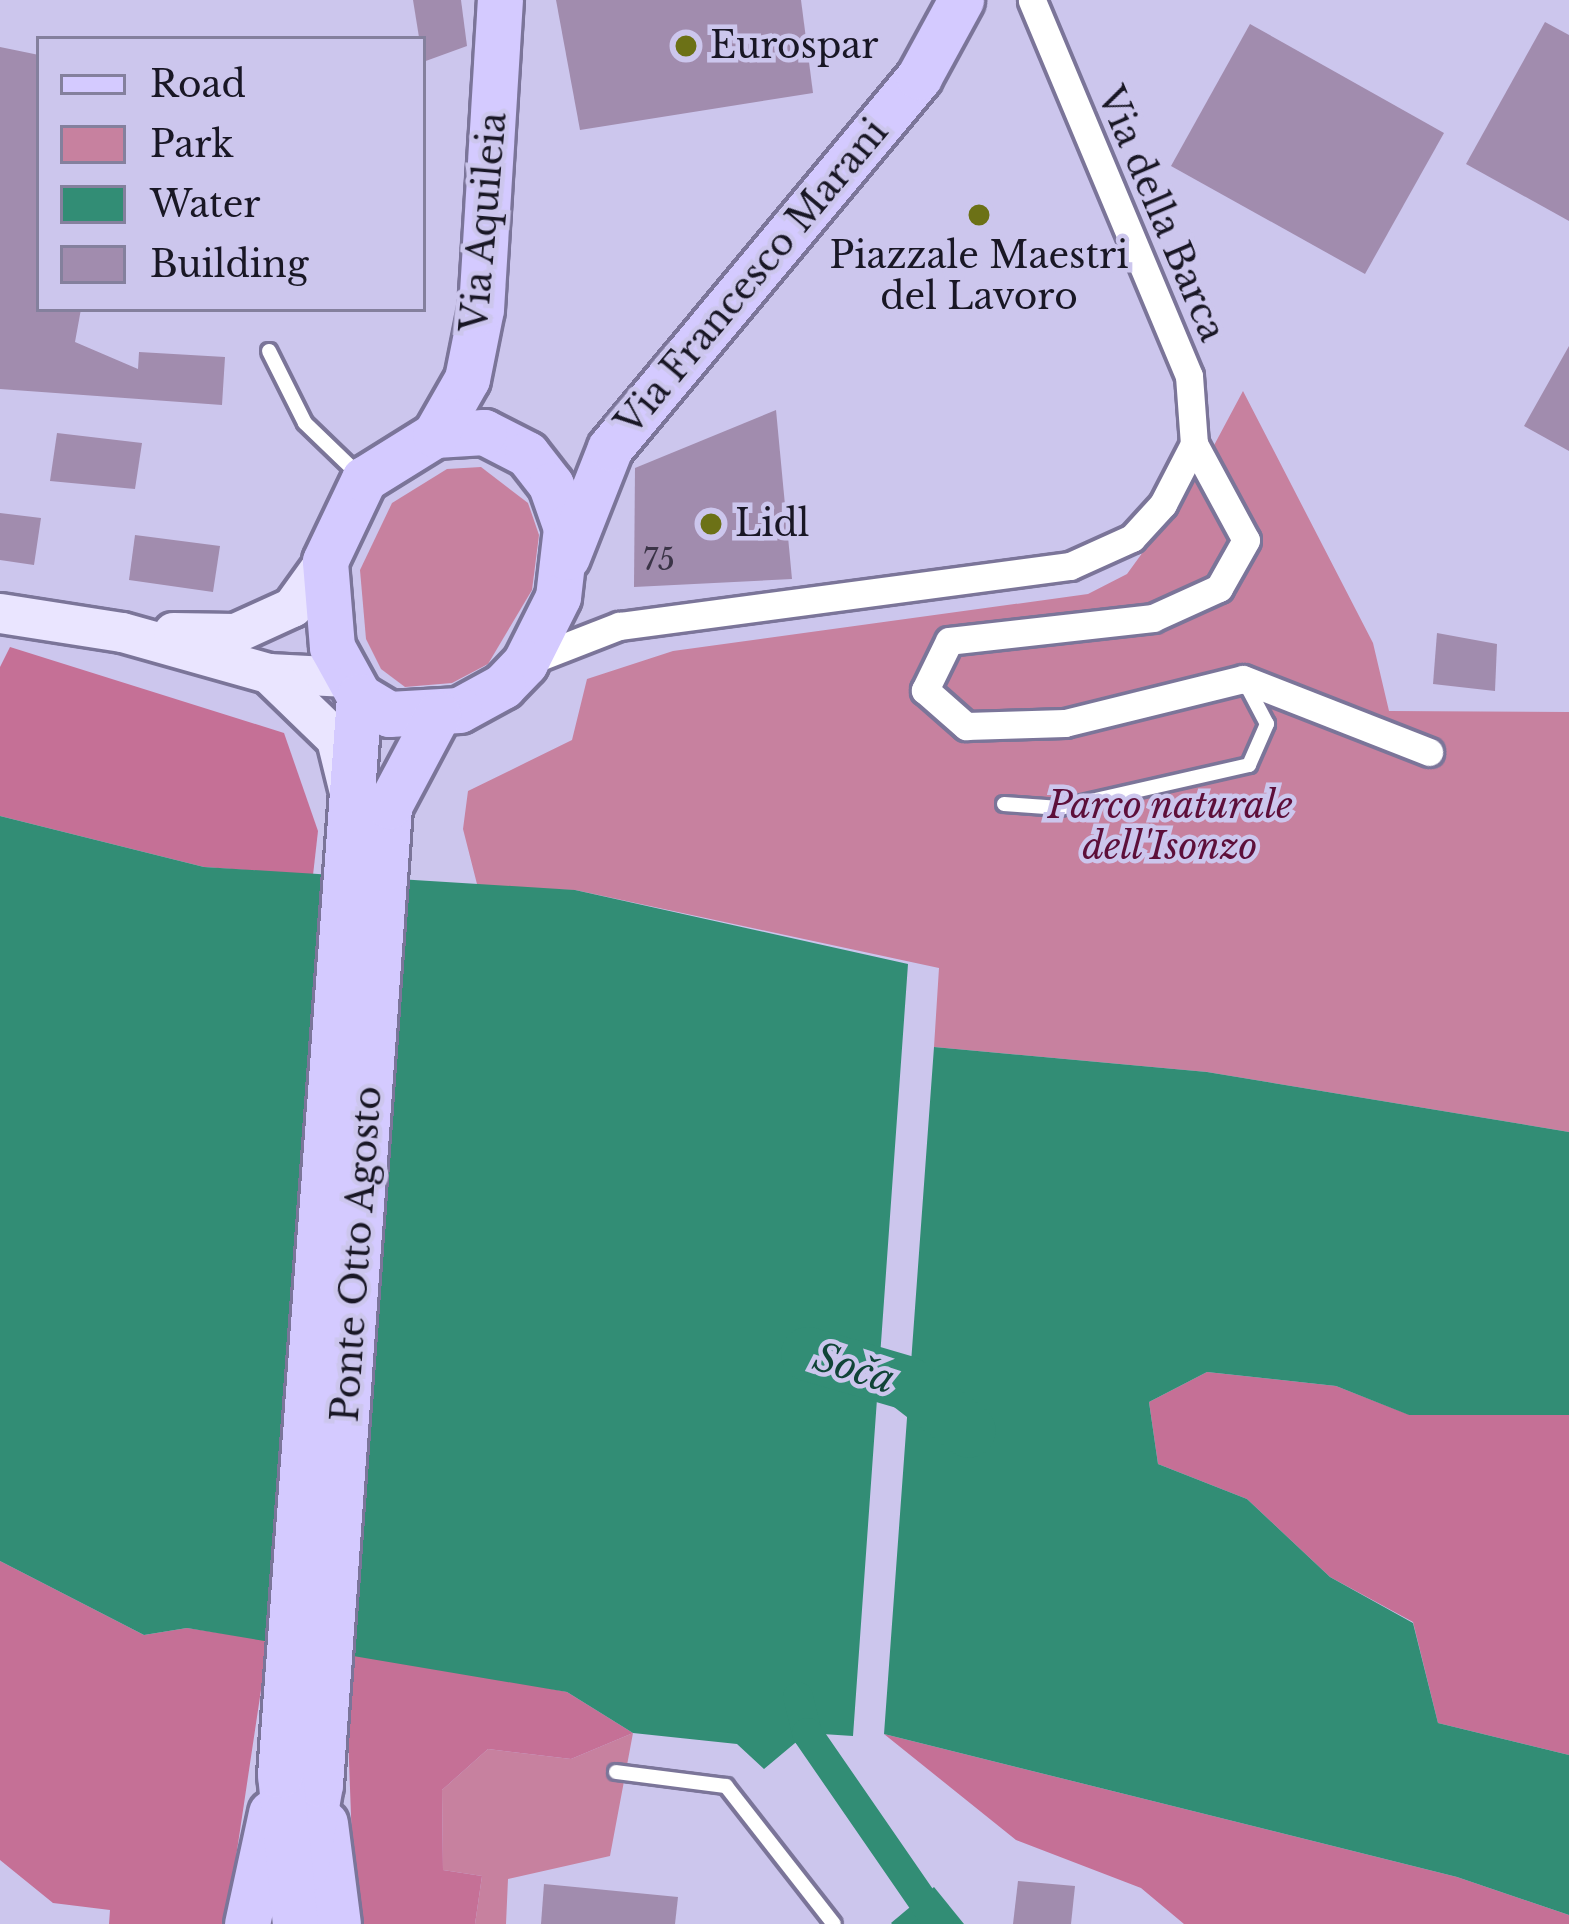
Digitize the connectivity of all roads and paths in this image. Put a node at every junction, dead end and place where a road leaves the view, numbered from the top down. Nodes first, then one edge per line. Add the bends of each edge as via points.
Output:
1 (500, 0) edge
2 (961, 0) edge
3 (1032, 0) edge
4 (269, 351) dead end
5 (436, 435) junction
6 (1194, 444) junction
7 (364, 479) junction
8 (325, 561) junction
9 (564, 565) junction
10 (0, 613) edge
11 (122, 632) junction
12 (525, 663) junction
13 (268, 674) junction
14 (1243, 680) junction
15 (353, 686) junction
16 (439, 714) junction
17 (1429, 752) dead end
18 (1004, 804) dead end
19 (370, 807) junction
20 (616, 1772) dead end
21 (300, 1780) junction
22 (247, 1924) edge
23 (295, 1924) edge
24 (338, 1924) edge
25 (834, 1924) edge

1 - 5 main road, Via Aquileia via 481,308 466,379
2 - 9 main road, Via Francesco Marani via 920,77 610,448
3 - 6 street, Via della Barca via 1190,376
4 - 7 lane via 305,423
5 - 7 main road
5 - 9 main road via 484,432 527,454 566,528
6 - 12 street via 1132,538 1070,566 619,626
6 - 14 street via 1246,540 1220,588 1153,618 949,641 926,690 966,726 1065,723
7 - 8 main road
8 - 11 main road via 292,607 235,632
8 - 15 main road via 328,629
9 - 12 main road
10 - 11 main road
11 - 13 main road
12 - 16 main road via 502,686
13 - 15 main road
13 - 19 main road via 336,740
14 - 17 street
14 - 18 lane via 1267,724 1249,765 1060,808
15 - 16 main road via 389,714
15 - 19 main road
16 - 19 main road
19 - 21 main road, Ponte Otto Agosto
20 - 25 lane via 726,1786
21 - 22 main road
21 - 23 main road
21 - 24 main road

